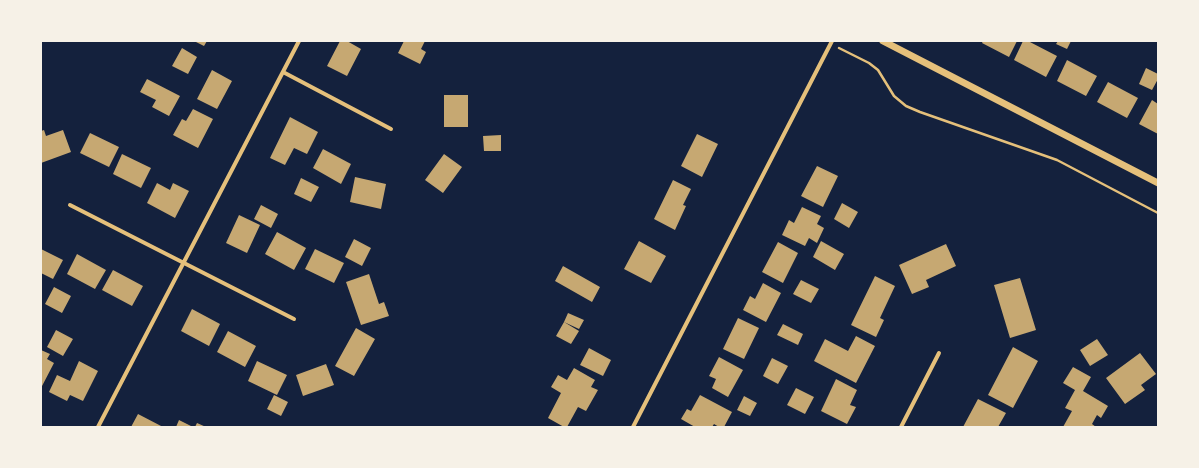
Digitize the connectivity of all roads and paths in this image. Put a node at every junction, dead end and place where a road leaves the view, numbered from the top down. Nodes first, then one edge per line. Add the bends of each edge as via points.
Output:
1 (299, 41) edge
2 (883, 41) edge
3 (831, 42) edge
4 (283, 72) junction
5 (391, 129) dead end
6 (1158, 183) edge
7 (70, 205) dead end
8 (1158, 213) edge
9 (183, 263) junction
10 (294, 318) dead end
11 (938, 353) dead end
12 (98, 427) edge
13 (633, 427) edge
14 (901, 427) edge

1 - 4 street
2 - 6 street
3 - 8 path via 878,70 894,96 906,106 1057,160
3 - 13 street
4 - 5 street
4 - 9 street
7 - 9 street
9 - 10 street
9 - 12 street
11 - 14 street

